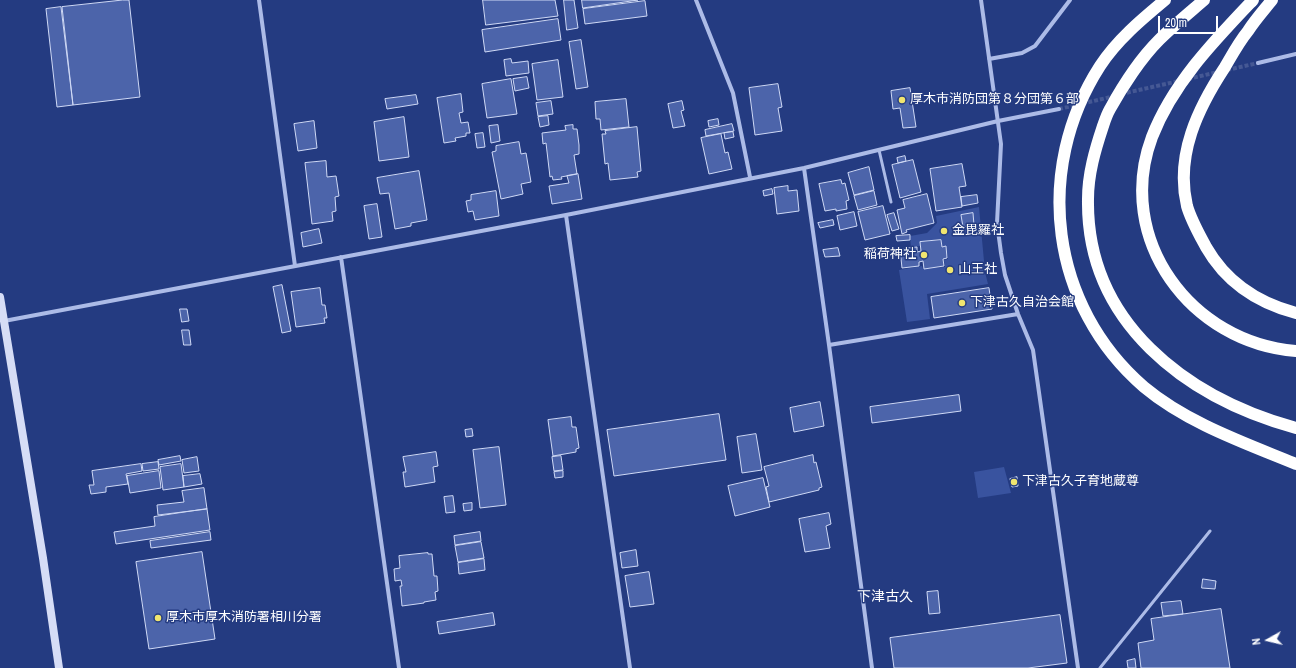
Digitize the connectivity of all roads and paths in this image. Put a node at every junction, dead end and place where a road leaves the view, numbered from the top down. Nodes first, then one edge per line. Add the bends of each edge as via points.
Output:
1 (259, 0) edge
2 (696, 0) edge
3 (981, 0) edge
4 (1070, 0) edge
5 (1165, 0) edge
6 (1204, 0) edge
7 (1254, 0) edge
8 (1272, 0) edge
9 (1296, 54) edge
10 (989, 59) junction
11 (1258, 63) tunnel mouth
12 (1059, 109) tunnel mouth
13 (998, 121) junction
14 (879, 150) junction
15 (804, 168) junction
16 (750, 178) junction
17 (892, 202) dead end
18 (566, 216) junction
19 (341, 257) junction
20 (295, 266) junction
21 (0, 297) edge
22 (1296, 313) edge
23 (1018, 314) junction
24 (3, 321) junction
25 (829, 345) junction
26 (1296, 351) edge
27 (1296, 428) edge
28 (1296, 464) edge
29 (1210, 531) dead end
30 (59, 668) edge
31 (399, 668) edge
32 (630, 668) edge
33 (872, 668) edge
34 (1078, 668) edge
35 (1100, 668) edge

1 - 20 street
2 - 16 street via 733,93
3 - 10 street
4 - 10 street via 1035,46 1022,53
5 - 28 highway via 1123,38 1101,66 1072,123 1064,153 1060,186 1059,220 1063,251 1085,313 1102,341 1122,366 1145,388 1197,421
6 - 27 highway via 1158,41 1138,65 1109,110 1096,147 1088,184 1088,219 1093,251 1117,309 1138,338 1160,359 1217,397
7 - 26 highway via 1217,38 1174,92 1152,138 1145,162 1142,185 1143,210 1148,233 1168,277 1203,316 1223,330 1244,339
8 - 22 highway via 1248,31 1208,93 1195,120 1187,148 1184,177 1187,206 1213,259 1230,279 1253,296 1280,309
9 - 11 street
10 - 13 street
12 - 13 street
13 - 14 street
13 - 23 street via 1001,144 997,223 1005,275
14 - 15 street
14 - 17 lane
15 - 16 street
15 - 25 street
16 - 18 street
18 - 19 street
18 - 32 street
19 - 20 street
19 - 31 street
20 - 24 street
21 - 24 street
23 - 25 street
23 - 34 street via 1033,350
24 - 30 street via 42,550
25 - 33 street
29 - 35 lane

